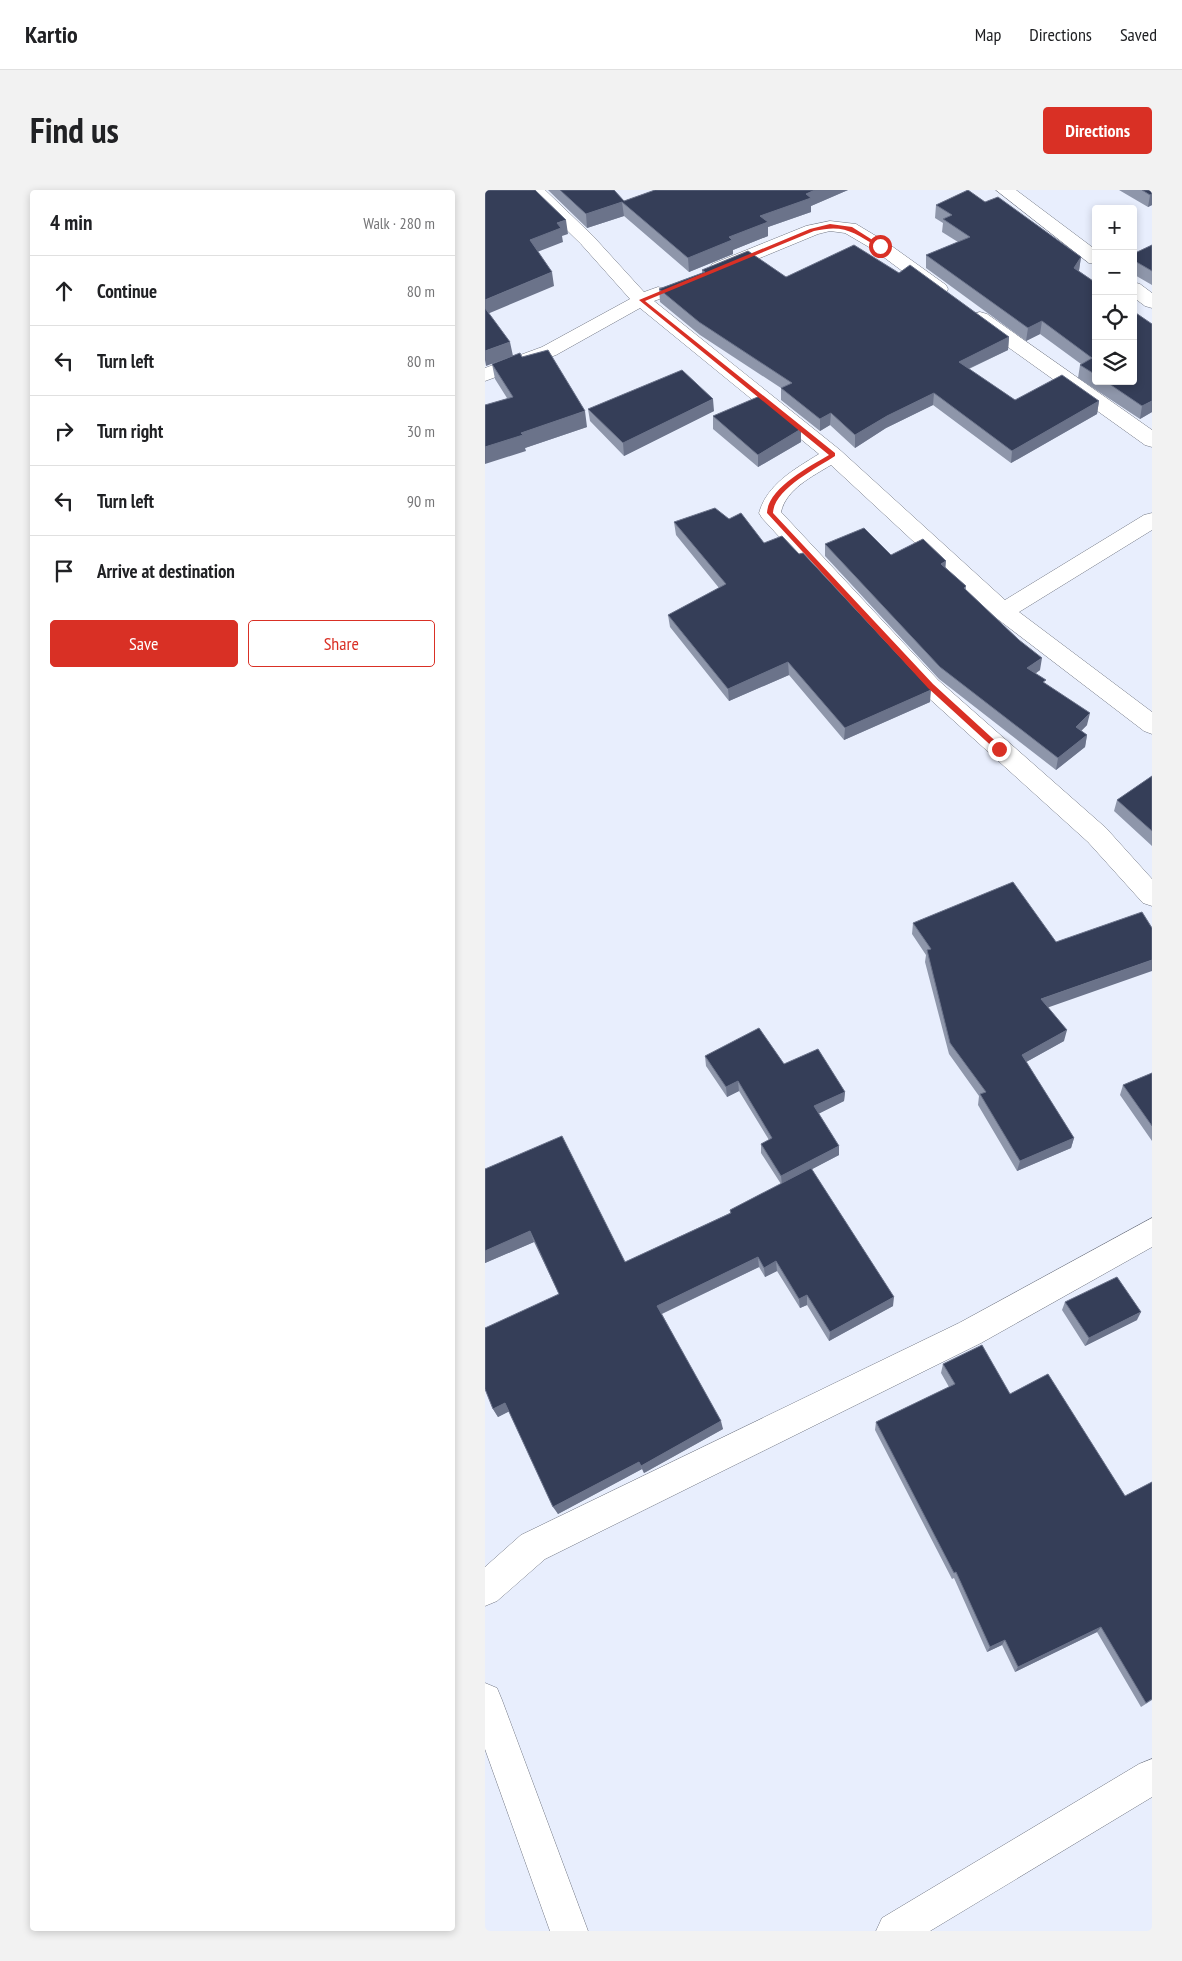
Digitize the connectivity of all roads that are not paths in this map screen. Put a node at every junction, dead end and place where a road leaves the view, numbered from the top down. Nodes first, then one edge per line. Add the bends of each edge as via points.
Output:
1 (535, 190) edge
2 (1005, 190) edge
3 (1092, 256) edge
4 (704, 274) edge
5 (677, 286) edge
6 (1137, 291) edge
7 (951, 297) edge
8 (641, 300) junction
9 (1152, 302) edge
10 (967, 309) edge
11 (485, 375) edge
12 (1152, 440) edge
13 (833, 455) junction
14 (1152, 520) edge
15 (1003, 611) junction
16 (1152, 725) edge
17 (1152, 896) edge
18 (1152, 1232) edge
19 (485, 1589) edge
20 (485, 1700) edge
21 (1152, 1777) edge
22 (569, 1931) edge
23 (895, 1931) edge

1 - 8 street via 587,240
2 - 3 street
4 - 7 street via 812,230 830,226 850,228
5 - 8 street
6 - 9 street
8 - 11 street via 549,351
8 - 13 street
10 - 12 street
13 - 15 street
13 - 17 street via 775,497 770,513 930,686 1097,835
14 - 15 street
15 - 16 street
18 - 19 street via 970,1333 533,1547
20 - 22 street
21 - 23 street

